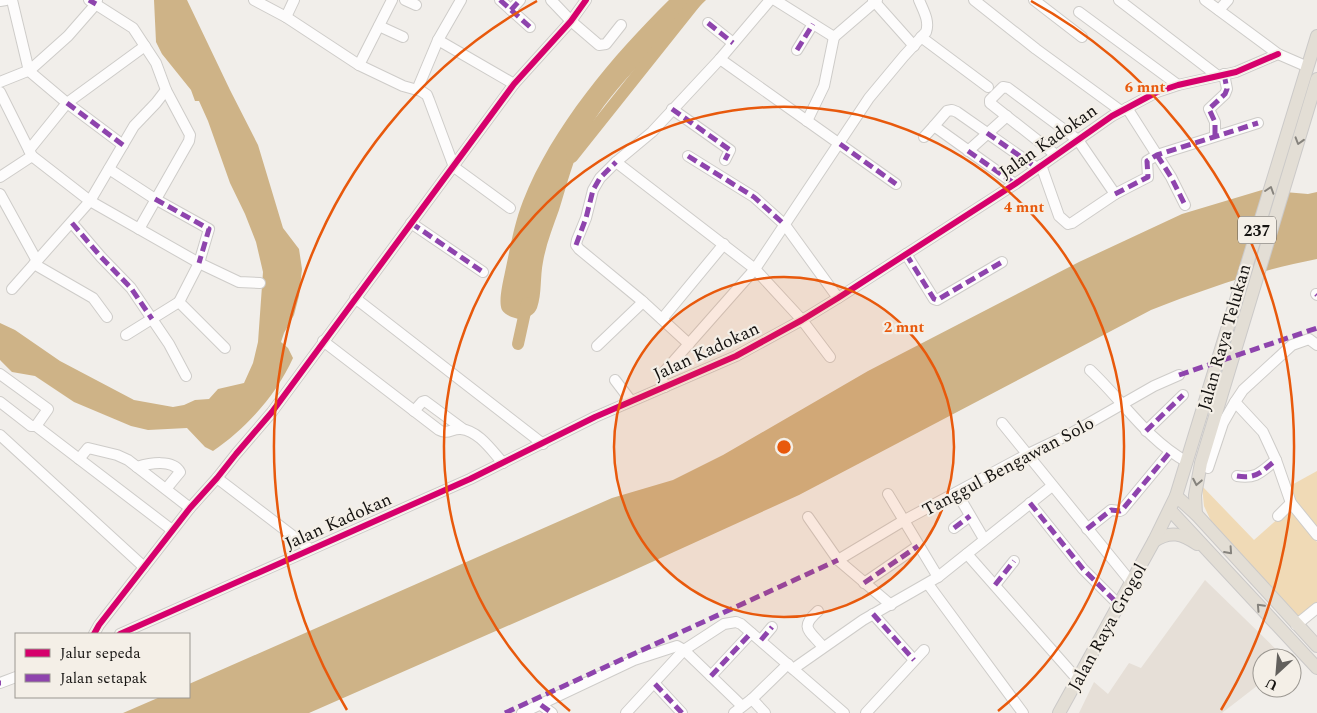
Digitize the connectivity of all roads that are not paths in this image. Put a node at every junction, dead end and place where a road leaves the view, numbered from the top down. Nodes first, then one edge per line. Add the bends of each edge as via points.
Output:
1 (6, 0) edge
2 (12, 0) edge
3 (254, 0) edge
4 (294, 0) edge
5 (392, 0) edge
6 (405, 0) edge
7 (461, 0) edge
8 (500, 0) edge
9 (520, 0) edge
10 (550, 0) edge
11 (586, 0) edge
12 (770, 0) edge
13 (775, 0) edge
14 (919, 0) edge
15 (974, 0) edge
16 (1034, 0) edge
17 (1119, 0) edge
18 (1206, 0) edge
19 (1228, 0) edge
20 (0, 1) edge
21 (94, 1) edge
22 (875, 1) edge
23 (416, 5) dead end
24 (511, 10) junction
25 (1219, 10) junction
26 (1079, 12) dead end
27 (286, 17) junction
28 (570, 21) junction
29 (708, 23) dead end
30 (813, 24) junction
31 (621, 25) dead end
32 (379, 26) junction
33 (530, 27) dead end
34 (1317, 36) edge
35 (403, 37) dead end
36 (834, 37) junction
37 (921, 37) junction
38 (1082, 37) dead end
39 (438, 40) junction
40 (733, 43) junction
41 (145, 46) junction
42 (914, 46) junction
43 (797, 50) dead end
44 (1278, 54) junction
45 (720, 59) junction
46 (359, 65) junction
47 (1308, 68) junction
48 (29, 71) junction
49 (1221, 75) junction
50 (1317, 79) edge
51 (0, 82) edge
52 (514, 84) junction
53 (1178, 86) junction
54 (988, 87) dead end
55 (166, 90) junction
56 (417, 90) junction
57 (0, 92) edge
58 (1307, 92) junction
59 (67, 104) junction
60 (672, 109) junction
61 (1124, 109) junction
62 (1007, 116) junction
63 (807, 121) junction
64 (1258, 123) dead end
65 (934, 126) junction
66 (987, 133) junction
67 (1215, 135) junction
68 (924, 137) dead end
69 (1078, 140) junction
70 (840, 144) junction
71 (123, 145) junction
72 (968, 151) junction
73 (30, 153) junction
74 (1056, 154) junction
75 (1157, 155) junction
76 (688, 156) dead end
77 (725, 160) dead end
78 (616, 162) junction
79 (1039, 166) junction
80 (454, 168) junction
81 (109, 169) junction
82 (0, 177) edge
83 (896, 184) dead end
84 (1014, 184) junction
85 (0, 194) edge
86 (1116, 194) junction
87 (155, 199) junction
88 (90, 202) junction
89 (1185, 205) dead end
90 (510, 208) dead end
91 (72, 223) junction
92 (411, 223) junction
93 (785, 225) junction
94 (139, 229) junction
95 (724, 244) junction
96 (906, 254) junction
97 (36, 262) junction
98 (1002, 262) dead end
99 (199, 263) junction
100 (756, 270) junction
101 (483, 272) dead end
102 (260, 283) dead end
103 (12, 289) dead end
104 (355, 298) junction
105 (838, 298) junction
106 (179, 302) junction
107 (643, 302) junction
108 (107, 317) dead end
109 (152, 318) junction
110 (662, 319) junction
111 (802, 320) junction
112 (1317, 332) edge
113 (126, 335) dead end
114 (324, 341) junction
115 (1313, 342) edge
116 (689, 344) junction
117 (597, 346) dead end
118 (225, 348) dead end
119 (830, 357) dead end
120 (1090, 370) dead end
121 (0, 374) edge
122 (1179, 375) dead end
123 (186, 376) dead end
124 (615, 380) dead end
125 (664, 387) junction
126 (1183, 395) dead end
127 (631, 401) junction
128 (0, 402) edge
129 (1235, 402) junction
130 (1122, 404) junction
131 (414, 411) junction
132 (1002, 423) dead end
133 (36, 426) junction
134 (462, 429) junction
135 (1146, 431) junction
136 (0, 435) edge
137 (543, 444) junction
138 (1170, 452) junction
139 (1026, 455) junction
140 (79, 459) junction
141 (1276, 460) junction
142 (1187, 462) junction
143 (503, 463) junction
144 (137, 467) junction
145 (1208, 468) dead end
146 (1237, 476) dead end
147 (217, 478) junction
148 (1052, 486) junction
149 (166, 489) junction
150 (957, 493) junction
151 (888, 494) dead end
152 (1176, 496) junction
153 (1030, 503) junction
154 (1291, 503) junction
155 (190, 508) junction
156 (1170, 510) junction
157 (1196, 514) junction
158 (970, 516) junction
159 (1278, 516) dead end
160 (808, 517) dead end
161 (903, 521) junction
162 (954, 528) dead end
163 (1087, 529) junction
164 (172, 530) junction
165 (1317, 535) edge
166 (984, 539) junction
167 (1154, 540) junction
168 (918, 546) junction
169 (310, 549) junction
170 (1206, 550) junction
171 (968, 554) junction
172 (838, 560) junction
173 (1014, 561) dead end
174 (144, 566) junction
175 (938, 577) junction
176 (1131, 582) junction
177 (864, 583) junction
178 (928, 584) junction
179 (995, 585) junction
180 (1118, 604) junction
181 (891, 605) junction
182 (1317, 608) edge
183 (818, 611) dead end
184 (873, 614) junction
185 (1295, 624) junction
186 (772, 627) dead end
187 (1280, 628) junction
188 (752, 632) junction
189 (95, 633) edge
190 (122, 633) edge
191 (761, 640) junction
192 (1292, 641) junction
193 (1316, 644) edge
194 (823, 647) junction
195 (684, 650) junction
196 (924, 650) dead end
197 (914, 660) junction
198 (790, 667) junction
199 (1317, 668) edge
200 (711, 676) junction
201 (15, 677) edge
202 (1078, 680) junction
203 (0, 683) edge
204 (655, 684) junction
205 (752, 699) junction
206 (541, 704) junction
207 (742, 706) junction
208 (522, 713) edge
209 (552, 713) edge
210 (626, 713) edge
211 (682, 713) edge
212 (734, 713) edge
213 (765, 713) edge
214 (844, 713) edge
215 (866, 713) edge
216 (1023, 713) edge
217 (1060, 713) edge

1 - 20 street
2 - 48 street
3 - 27 street
4 - 27 street
5 - 32 street
6 - 23 street
7 - 39 street
8 - 24 street
9 - 24 street
10 - 28 street
11 - 28 street
12 - 40 street
13 - 30 street
14 - 37 street via 928,27
15 - 61 street via 1036,49
16 - 38 street
17 - 49 street
18 - 25 street
19 - 25 street
21 - 41 street via 133,28
21 - 48 street via 68,36
22 - 36 street
22 - 42 street
24 - 33 street
25 - 44 street
26 - 53 street
27 - 46 street
28 - 31 street via 602,46 610,41
28 - 52 street
29 - 40 street
30 - 36 street
30 - 43 street
32 - 35 street
32 - 46 street
34 - 47 main road, Jalan Raya Telukan / 237
36 - 63 street via 824,86
37 - 42 street
37 - 54 street
39 - 52 street
39 - 56 street
40 - 45 street
41 - 55 street
41 - 59 street
42 - 70 street via 869,98
44 - 47 street
44 - 49 street, Jalan Kadokan
45 - 60 street
45 - 63 street
46 - 56 street
47 - 58 main road, Jalan Raya Telukan / 237
48 - 51 street
48 - 59 street
49 - 53 street, Jalan Kadokan
49 - 67 street via 1227,89 1209,109 1215,122
50 - 58 main road, Jalan Raya Telukan / 237
52 - 80 street
53 - 61 street, Jalan Kadokan via 1148,96
55 - 71 street via 140,118
55 - 87 street via 190,135
56 - 80 street via 424,92 430,100
57 - 73 street
142 -> 58 main road, Jalan Raya Telukan / 237 via 1250,250
58 -> 157 main road, Jalan Raya Telukan / 237 via 1201,462 1194,495
59 - 71 street
59 - 73 street
60 - 77 street via 730,150
60 - 78 street via 652,132
61 - 69 street, Jalan Kadokan
61 - 75 street
62 - 66 street
62 - 69 street via 990,101 1003,87
62 - 74 street
63 - 70 street
64 - 67 street
65 - 66 street via 947,111 952,110
65 - 68 street
65 - 72 street
66 - 72 street
66 - 79 street
67 - 75 street
69 - 74 street, Jalan Kadokan
69 - 86 street
70 - 83 street
70 - 93 street
71 - 81 street
72 - 84 street
73 - 82 street
73 - 88 street
74 - 79 street, Jalan Kadokan
75 - 86 street via 1147,161 1148,177
75 - 89 street
76 - 93 street via 754,197
78 - 95 street
78 - 107 street via 593,190 576,245
79 - 84 street, Jalan Kadokan
79 - 86 street via 1059,216 1068,224
80 - 90 street
80 - 92 street
81 - 87 street
81 - 88 street
84 - 96 street, Jalan Kadokan
85 - 97 street
87 - 94 street
87 - 99 street via 209,229
88 - 91 street
88 - 94 street
91 - 97 street
91 - 109 street via 131,288
92 - 101 street
92 - 104 street
93 - 100 street
93 - 105 street
94 - 99 street
95 - 100 street
95 - 110 street
96 - 98 street via 937,300
96 - 105 street, Jalan Kadokan
97 - 103 street
97 - 108 street via 93,298
99 - 102 street via 239,282
99 - 106 street
100 - 111 street
100 - 116 street
104 - 114 street
104 - 137 street
105 - 111 street, Jalan Kadokan
106 - 109 street
106 - 118 street
107 - 110 street
107 - 117 street
109 - 113 street
109 - 123 street
110 - 116 street
111 - 119 street
111 - 125 street, Jalan Kadokan via 736,356
112 - 115 street
114 - 131 street
114 - 147 street via 272,412
115 - 129 street via 1292,345
116 - 125 street via 664,372
120 - 130 street
121 - 133 street via 48,410
122 - 130 street, Tanggul Bengawan Solo
124 - 127 street
125 - 127 street, Jalan Kadokan
126 - 135 street
127 - 137 street, Jalan Kadokan
128 - 133 street via 31,426
129 - 141 street via 1263,432
129 - 145 street via 1223,423
130 - 135 street
130 - 139 street, Tanggul Bengawan Solo
131 - 134 street via 443,432
131 - 134 street via 425,401
132 - 139 street
133 - 140 street
134 - 143 street via 474,434
135 - 138 street
136 - 174 street
137 - 143 street, Jalan Kadokan
138 - 142 street
138 - 163 street via 1120,512 1111,510
139 - 148 street
139 - 150 street, Tanggul Bengawan Solo
140 - 144 street via 90,448 123,457
140 - 164 street
141 - 146 street via 1255,476
141 - 154 street
142 - 152 main road, Jalan Raya Telukan / 237
143 - 169 street, Jalan Kadokan
144 - 149 street
144 - 149 street via 174,465 180,472
147 - 155 street
147 - 169 street
148 - 153 street
148 - 163 street
149 - 155 street
150 - 158 street
150 - 161 street, Tanggul Bengawan Solo
151 - 161 street
152 - 156 main road, Jalan Raya Telukan
152 - 157 main road
153 - 166 street
153 - 180 street via 1083,569
154 - 159 street
154 - 165 street
155 - 164 street
156 - 167 main road, Jalan Raya Grogol
156 - 170 main road
157 -> 185 main road
158 - 162 street
158 - 166 street
160 - 172 street
161 - 168 street
161 - 172 street, Tanggul Bengawan Solo
163 - 176 street
164 - 174 street
166 - 171 street
167 - 170 main road via 1172,533 1192,540
167 - 176 main road, Jalan Raya Grogol
168 - 175 street
168 - 177 street
169 - 190 street, Jalan Kadokan
187 -> 170 main road
171 - 175 street
171 - 179 street
172 - 177 street
173 - 179 street
174 - 189 street
175 - 178 street
176 - 180 main road, Jalan Raya Grogol
177 - 181 street
178 - 181 street
178 - 216 street
179 - 202 street
180 - 202 main road, Jalan Raya Grogol
181 - 184 street
182 - 185 street
183 - 194 street via 807,625
184 - 194 street
184 - 197 street
185 - 187 main road
185 - 192 main road
185 - 193 main road
186 - 191 street
187 - 192 main road
188 - 191 street
188 - 195 street via 741,624 730,622
188 - 200 street
191 - 198 street
192 - 199 main road
194 - 198 street
195 - 200 street
195 - 204 street
195 - 206 street via 672,647 634,660
196 - 197 street
197 - 215 street
198 - 205 street
198 - 214 street
200 - 207 street
201 - 203 street
202 - 217 main road, Jalan Raya Grogol
204 - 210 street
204 - 211 street
205 - 207 street
205 - 213 street
206 - 208 street
206 - 209 street
207 - 212 street

